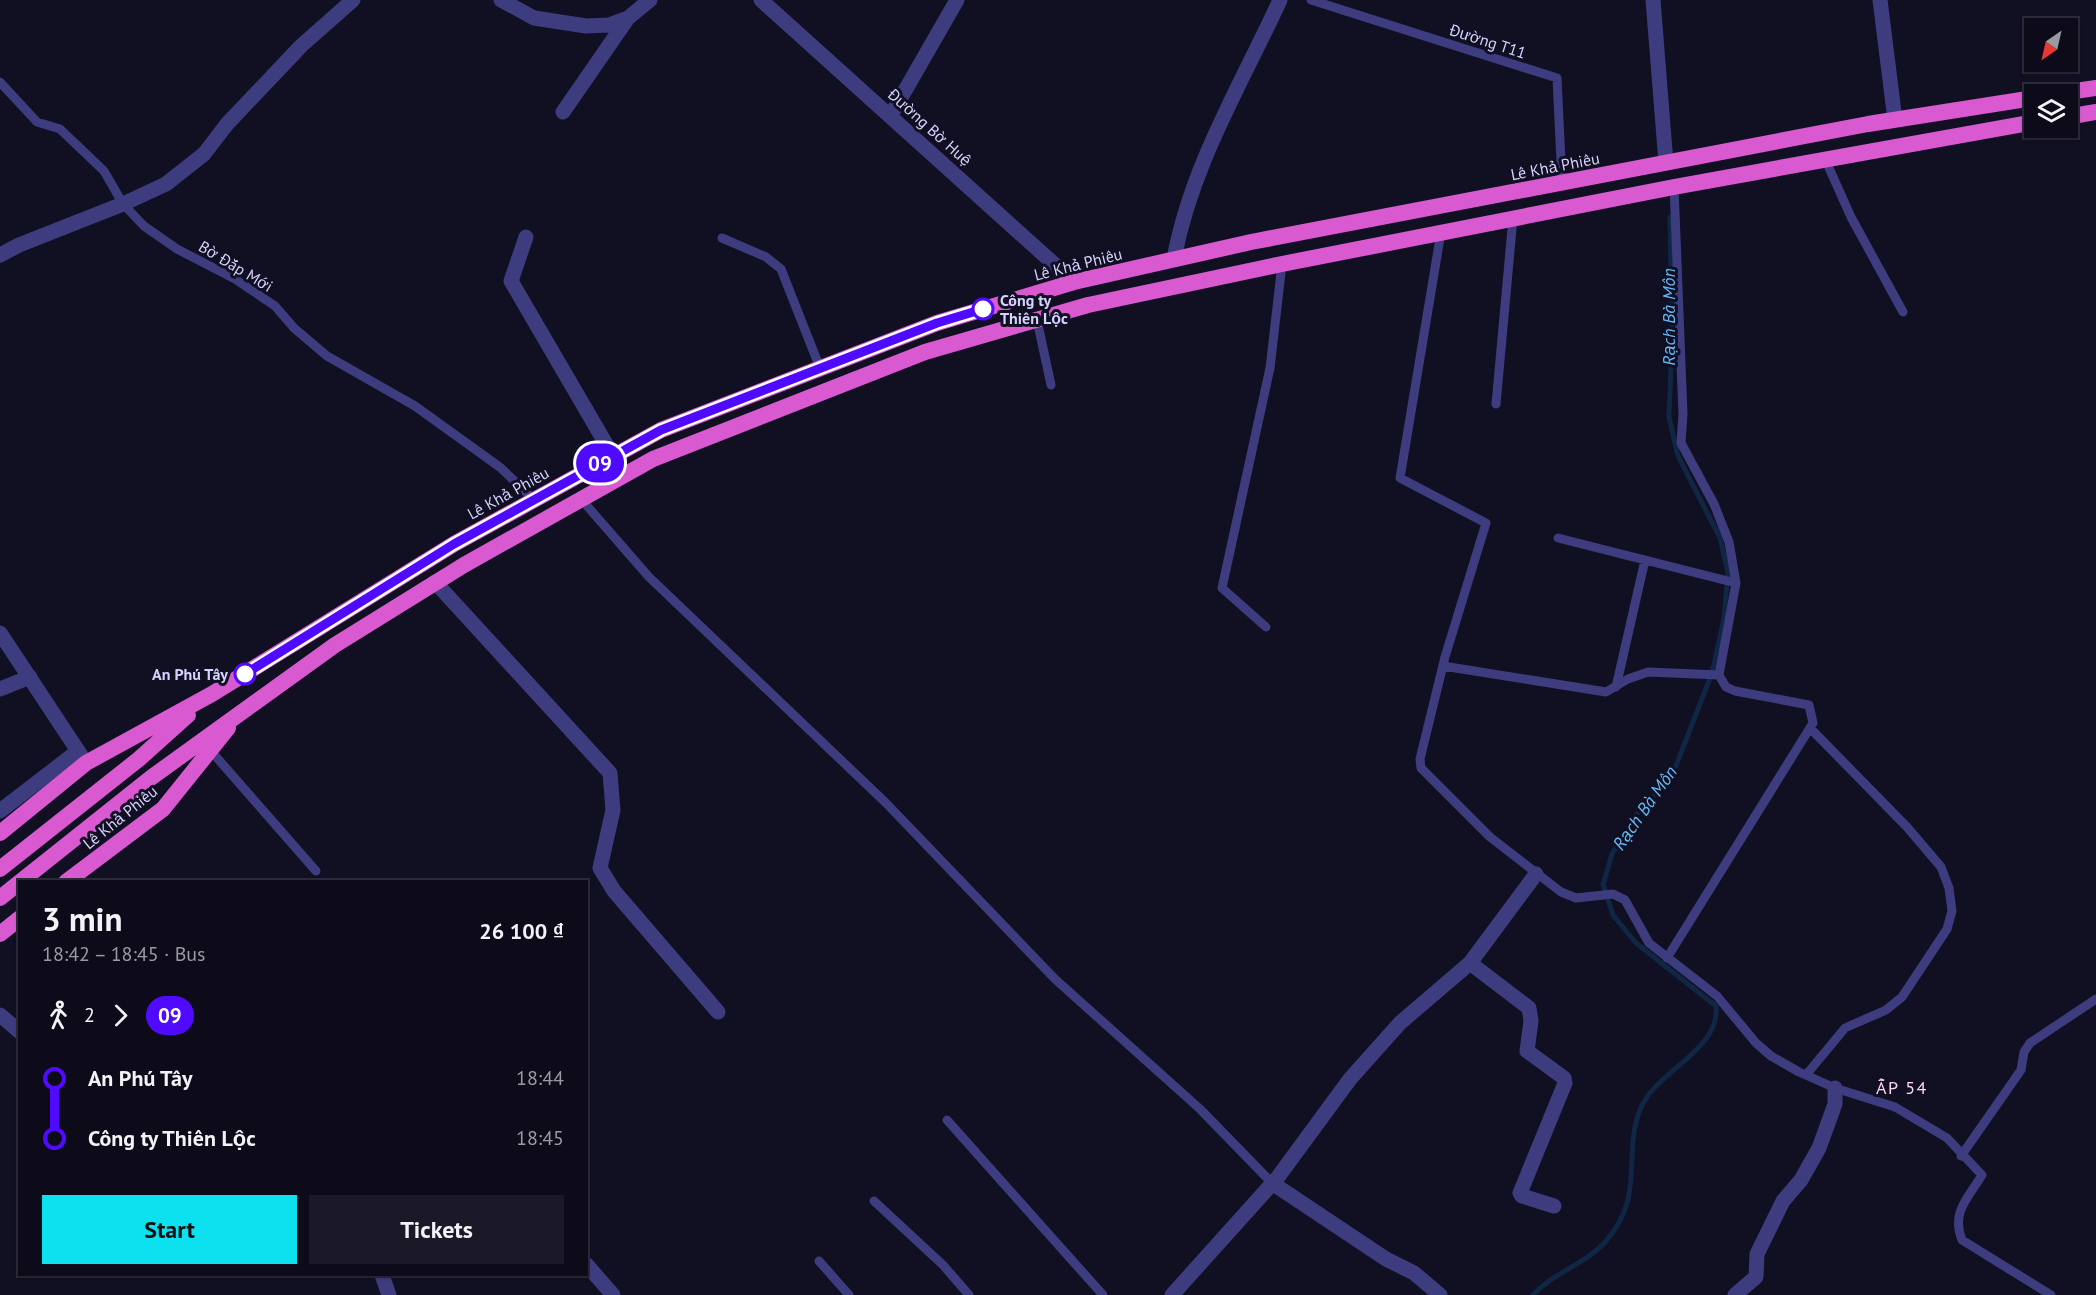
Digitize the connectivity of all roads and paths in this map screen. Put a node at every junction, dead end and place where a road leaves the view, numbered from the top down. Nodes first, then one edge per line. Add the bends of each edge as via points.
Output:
1 (353, 0) edge
2 (501, 0) edge
3 (650, 0) edge
4 (760, 0) edge
5 (957, 0) edge
6 (1280, 0) edge
7 (1311, 0) edge
8 (1653, 0) edge
9 (1880, 0) edge
10 (628, 18) junction
11 (0, 82) edge
12 (2096, 88) edge
13 (2078, 91) edge
14 (2024, 100) edge
15 (563, 112) dead end
16 (2096, 112) edge
17 (891, 115) junction
18 (2078, 115) edge
19 (1895, 120) junction
20 (2024, 124) edge
21 (1825, 159) junction
22 (1666, 163) junction
23 (1562, 183) junction
24 (1674, 187) junction
25 (123, 204) junction
26 (1513, 218) junction
27 (1441, 232) junction
28 (526, 237) dead end
29 (722, 238) dead end
30 (0, 255) edge
31 (1174, 259) junction
32 (1282, 264) junction
33 (1074, 282) junction
34 (1903, 312) dead end
35 (1037, 320) junction
36 (820, 368) junction
37 (1051, 385) dead end
38 (1496, 404) dead end
39 (613, 456) junction
40 (581, 499) junction
41 (534, 500) junction
42 (1558, 538) dead end
43 (1646, 560) junction
44 (435, 582) junction
45 (1736, 583) junction
46 (1266, 627) dead end
47 (0, 633) edge
48 (1443, 666) junction
49 (1718, 675) junction
50 (30, 677) junction
51 (1616, 687) junction
52 (0, 689) edge
53 (212, 694) junction
54 (235, 717) junction
55 (1810, 728) junction
56 (211, 751) junction
57 (82, 757) junction
58 (0, 811) edge
59 (0, 833) edge
60 (0, 868) edge
61 (316, 871) dead end
62 (1536, 874) junction
63 (23, 880) edge
64 (69, 880) edge
65 (18, 884) edge
66 (0, 898) edge
67 (18, 920) edge
68 (0, 934) edge
69 (1667, 958) junction
70 (1470, 963) junction
71 (2096, 999) edge
72 (718, 1012) dead end
73 (0, 1015) edge
74 (18, 1030) edge
75 (1806, 1075) junction
76 (1835, 1088) junction
77 (947, 1120) dead end
78 (1961, 1156) junction
79 (1272, 1183) junction
80 (874, 1201) dead end
81 (1554, 1206) dead end
82 (819, 1261) dead end
83 (588, 1266) edge
84 (382, 1276) edge
85 (389, 1295) edge
86 (613, 1295) edge
87 (849, 1295) edge
88 (969, 1295) edge
89 (1103, 1295) edge
90 (1172, 1295) edge
91 (1440, 1295) edge
92 (1735, 1295) edge
93 (2051, 1295) edge

1 - 25 street via 301,46 204,154 166,184
2 - 10 street via 534,18 586,26 609,25
3 - 10 street
4 - 17 street, Đường Bờ Huệ
5 - 17 street
6 - 31 street via 1206,154 1180,224
7 - 23 lane, Đường T11 via 1557,78
8 - 22 street
9 - 19 street
10 - 15 street
11 - 25 lane, Bờ Đắp Mới via 37,122 60,129 104,171
12 - 13 highway
14 - 19 highway, Lê Khả Phiêu
16 - 18 highway
17 - 33 street, Đường Bờ Huệ
19 - 22 highway, Lê Khả Phiêu
20 - 21 highway, Lê Khả Phiêu
21 - 24 highway, Lê Khả Phiêu
21 - 34 lane via 1851,217
22 - 23 highway, Lê Khả Phiêu
23 - 31 highway, Lê Khả Phiêu
24 - 26 highway, Lê Khả Phiêu
24 - 45 lane via 1683,402 1681,443 1714,504 1729,542
25 - 30 street
25 - 41 lane, Bờ Đắp Mới via 144,226 177,249 235,279 275,306 327,356 415,406 482,454
26 - 27 highway, Lê Khả Phiêu
26 - 38 lane
27 - 32 highway, Lê Khả Phiêu
27 - 48 lane via 1400,478 1486,523
28 - 39 street via 511,281
29 - 36 lane via 766,257 782,269
31 - 33 highway, Lê Khả Phiêu
32 - 35 highway, Lê Khả Phiêu via 1088,305
32 - 46 lane via 1269,368 1222,588
33 - 36 highway, Lê Khả Phiêu via 937,323
35 - 37 lane
35 - 40 highway, Lê Khả Phiêu via 925,352 653,459
36 - 39 highway, Lê Khả Phiêu via 661,430
39 - 41 highway, Lê Khả Phiêu
40 - 44 highway, Lê Khả Phiêu
40 - 79 lane via 649,577 886,803 1055,979 1200,1109
41 - 53 highway, Lê Khả Phiêu via 454,544
42 - 43 lane
43 - 45 lane
43 - 51 lane
44 - 54 highway, Lê Khả Phiêu via 335,645
44 - 72 street via 610,773 613,810 600,868
45 - 49 lane
47 - 50 street
48 - 51 lane via 1606,692
48 - 62 lane via 1421,768 1490,837
49 - 51 lane via 1648,672
49 - 55 lane via 1726,687 1735,691 1809,705 1813,712
50 - 52 street
50 - 57 street
53 - 57 highway, Lê Khả Phiêu
53 - 60 highway, Lê Khả Phiêu via 139,759
54 - 56 highway, Lê Khả Phiêu
54 - 63 highway, Lê Khả Phiêu
55 - 69 lane
55 - 75 lane via 1941,867 1950,888 1952,911 1947,929 1902,997 1886,1010 1845,1028
56 - 61 lane
56 - 64 highway, Lê Khả Phiêu via 164,809
57 - 58 street
57 - 59 highway, Lê Khả Phiêu
62 - 69 lane via 1576,898 1613,894 1624,900 1649,943
62 - 70 street
65 - 66 highway, Lê Khả Phiêu
67 - 68 highway
69 - 75 lane via 1717,996 1764,1050
70 - 79 street via 1400,1023 1350,1079
70 - 81 street via 1530,1008 1527,1051 1564,1078 1520,1192
71 - 78 lane via 2030,1043 2021,1070
73 - 74 street
75 - 76 lane
76 - 78 lane via 1895,1107 1947,1138
76 - 92 street via 1835,1104 1819,1148 1801,1180 1783,1201 1757,1254 1756,1277
77 - 89 lane
78 - 93 lane via 1982,1175 1956,1225 1962,1240
79 - 90 street
79 - 91 street via 1386,1259 1414,1273
80 - 88 lane via 943,1265
82 - 87 lane
83 - 86 street
84 - 85 street

